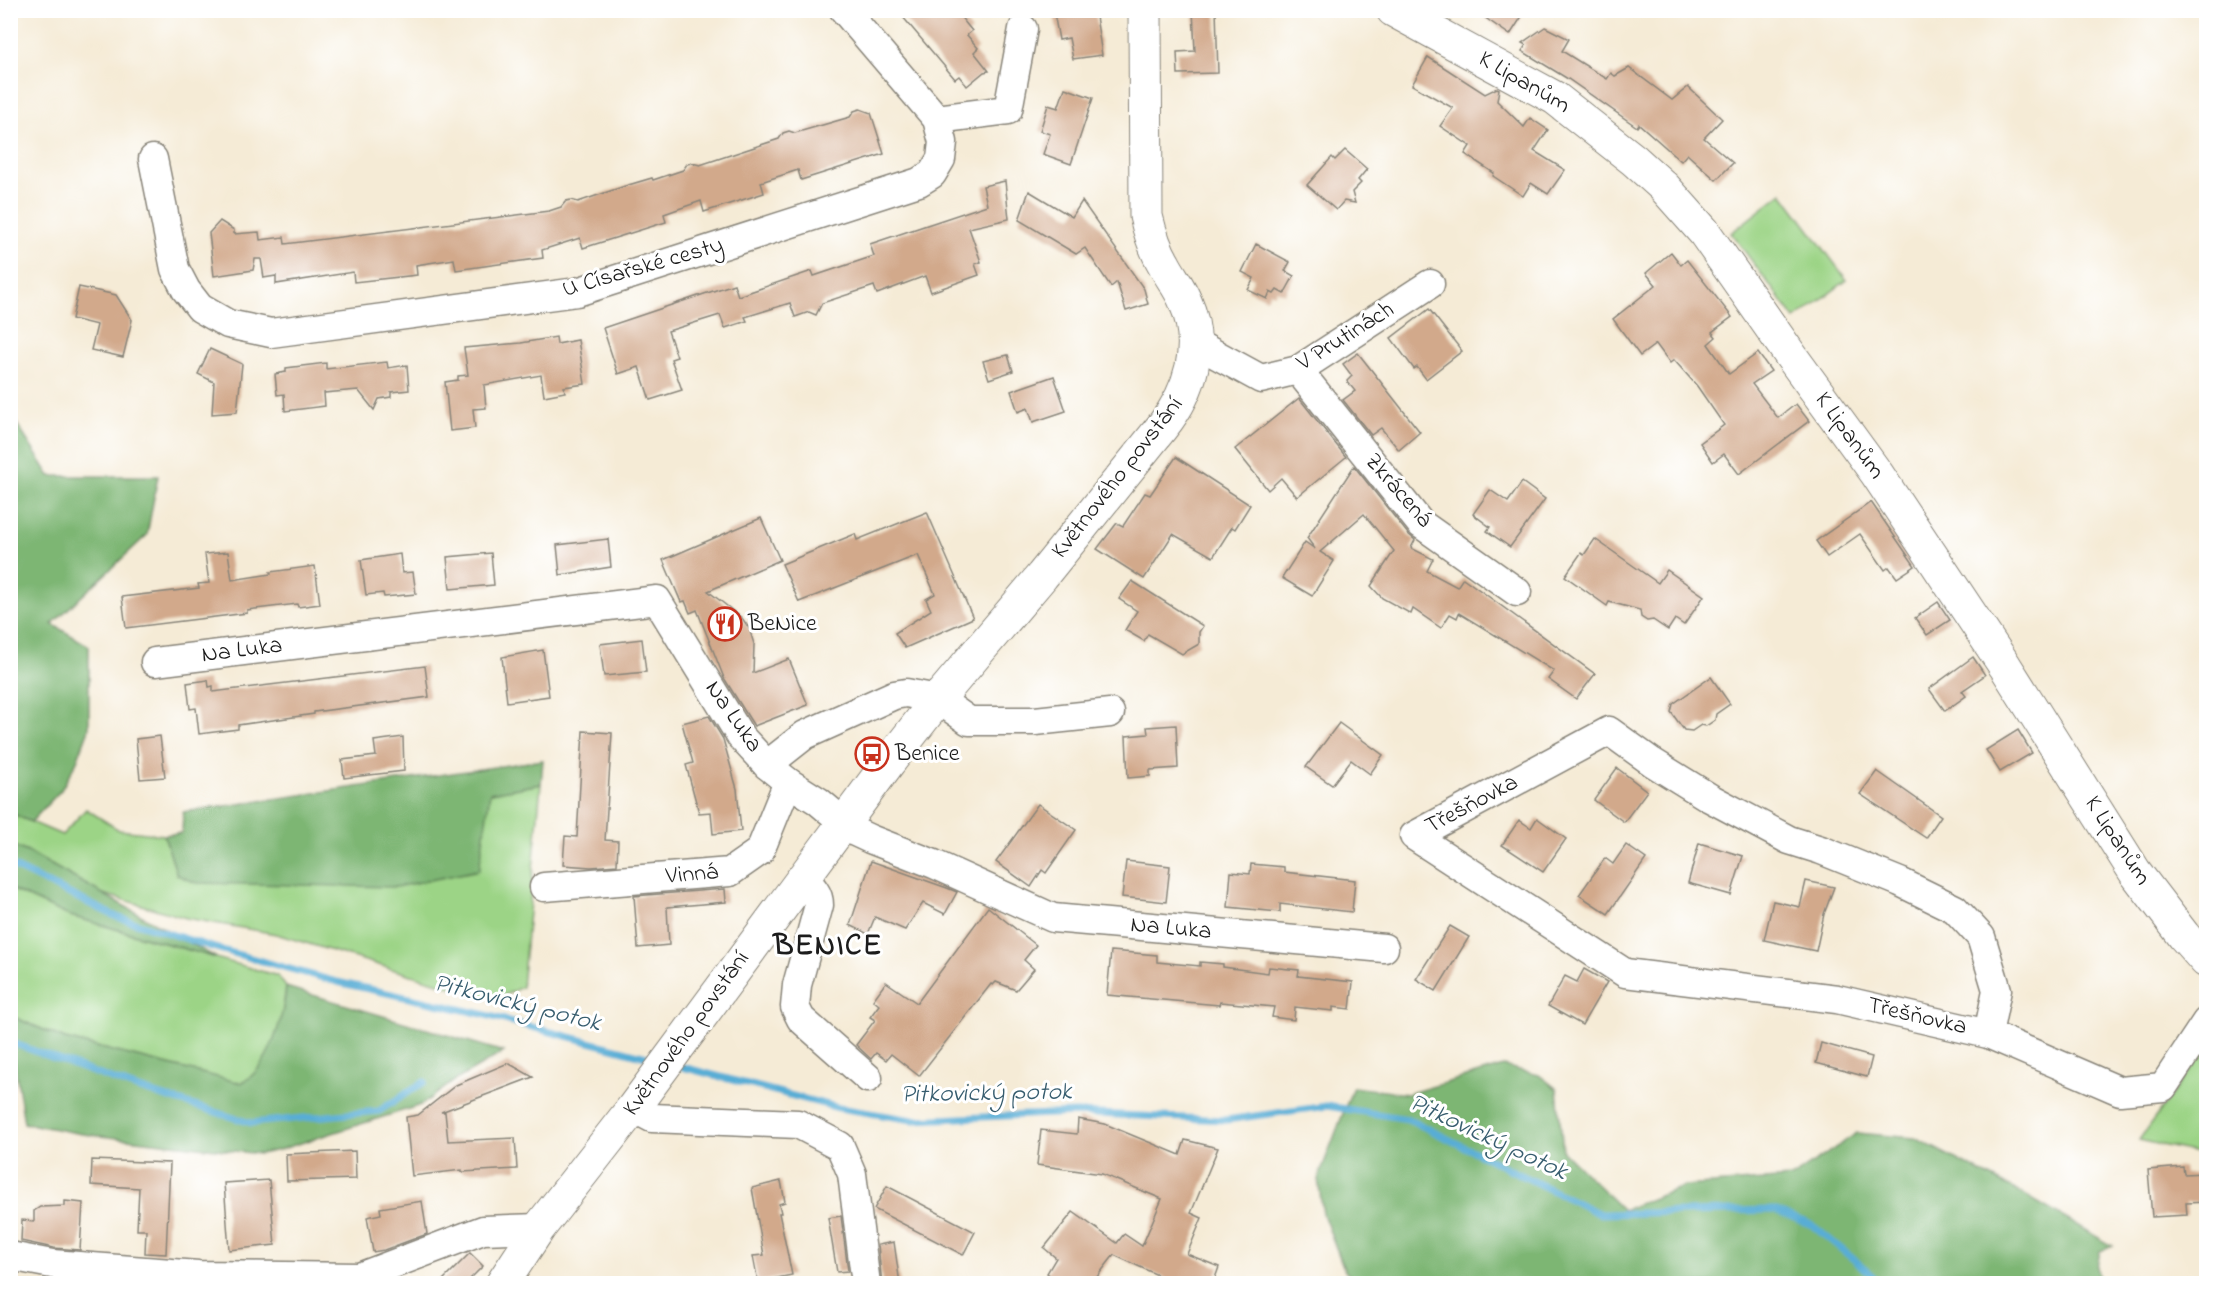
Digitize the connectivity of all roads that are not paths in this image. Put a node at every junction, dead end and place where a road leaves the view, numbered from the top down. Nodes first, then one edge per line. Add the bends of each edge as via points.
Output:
1 (844, 10) edge
2 (1145, 10) edge
3 (1393, 10) edge
4 (1023, 30) dead end
5 (936, 119) junction
6 (153, 159) dead end
7 (1430, 284) dead end
8 (1195, 343) junction
9 (1298, 370) junction
10 (1517, 592) dead end
11 (155, 662) dead end
12 (938, 699) junction
13 (1110, 713) dead end
14 (778, 774) junction
15 (844, 823) junction
16 (802, 878) junction
17 (544, 887) dead end
18 (1383, 948) dead end
19 (2206, 961) edge
20 (2206, 1022) edge
21 (1988, 1034) junction
22 (868, 1078) dead end
23 (639, 1101) junction
24 (539, 1228) junction
25 (10, 1256) edge
26 (502, 1284) edge
27 (866, 1284) edge

1 - 5 street, U Císařské cesty
2 - 8 street, Květnového povstání via 1146,216 1162,262 1185,301
3 - 19 street, K Lipanům via 1556,98 1664,187 1704,232 1890,493 2135,872
4 - 5 street via 1008,111
5 - 6 street, U Císařské cesty via 943,142 941,159 932,174 907,186 577,292 271,333 228,324 200,308 186,290 175,269
7 - 9 street, V Prutinách
8 - 9 street, V Prutinách via 1262,379
8 - 12 street, Květnového povstání via 1190,377 1175,411
9 - 10 street, Zkrácená via 1421,524
11 - 14 street, Na Luka via 657,600 741,737
12 - 13 street via 969,721 1035,721
12 - 14 street via 906,693 894,695 805,735
12 - 15 street, Květnového povstání
14 - 15 street, Na Luka
14 - 17 street, Vinná via 760,851 730,872
15 - 16 street, Květnového povstání
15 - 18 street, Na Luka via 870,839 1053,918
16 - 22 street via 815,890 819,905 795,1006 801,1019
16 - 23 street, Květnového povstání
20 - 21 street, Třešňovka via 2163,1087 2120,1091
21 - 21 street, Třešňovka via 1997,990 1981,937 1954,909 1900,882 1789,840 1710,798 1609,731 1414,836 1625,973 1837,999
23 - 24 street, Květnového povstání
23 - 27 street via 652,1118 798,1124 840,1146 852,1174
24 - 25 street via 483,1230 359,1277 198,1275 52,1264
24 - 26 street, Květnového povstání

